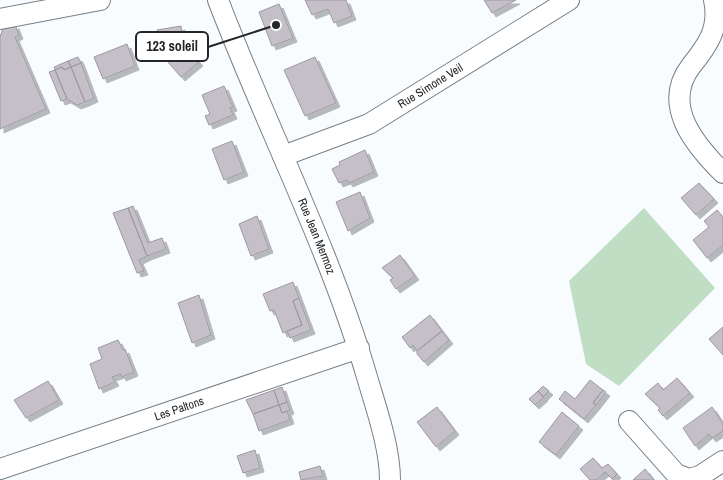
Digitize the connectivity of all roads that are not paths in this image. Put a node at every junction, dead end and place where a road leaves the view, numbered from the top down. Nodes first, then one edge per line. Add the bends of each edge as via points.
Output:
1 (100, 0) edge
2 (218, 0) edge
3 (568, 0) edge
4 (714, 0) edge
5 (0, 18) edge
6 (283, 156) junction
7 (723, 173) edge
8 (358, 348) junction
9 (629, 421) dead end
10 (723, 461) edge
11 (0, 470) edge
12 (390, 480) edge

1 - 5 street
2 - 6 street, Rue Jean Mermoz
3 - 6 street, Rue Simone Veil via 369,124
4 - 7 street via 716,23 712,36 682,80 679,109 683,123
6 - 8 street, Rue Jean Mermoz
8 - 11 street, Les Paltons
8 - 12 street, Rue Jean Mermoz via 379,419
9 - 10 street via 676,474 688,480

